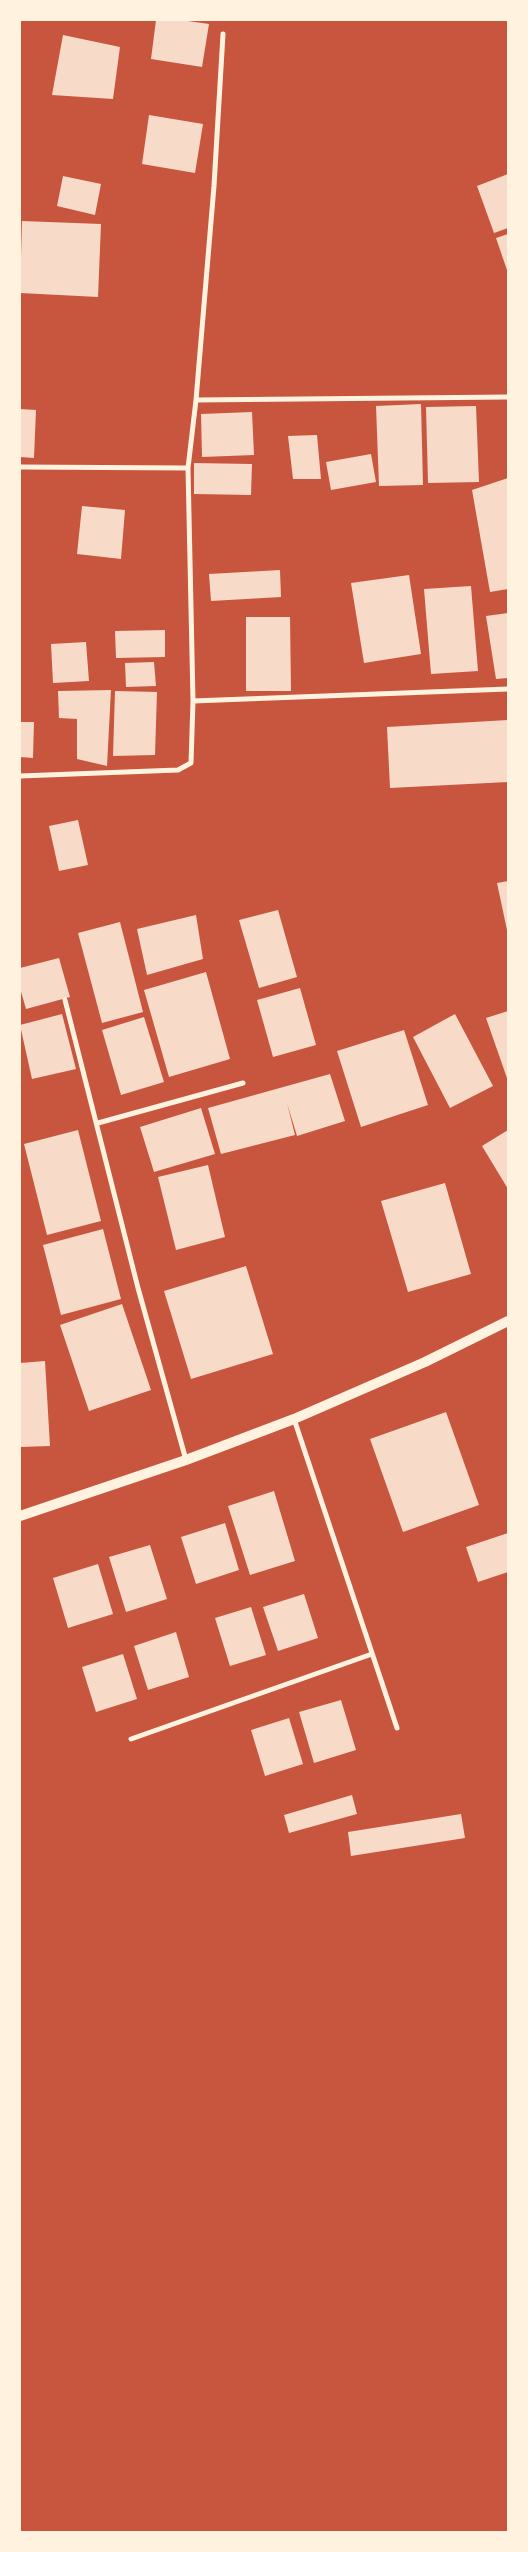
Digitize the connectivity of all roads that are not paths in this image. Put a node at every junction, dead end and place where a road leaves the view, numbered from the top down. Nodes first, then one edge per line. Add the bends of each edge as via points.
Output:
1 (223, 34) dead end
2 (508, 397) edge
3 (196, 400) junction
4 (20, 467) edge
5 (188, 468) junction
6 (508, 689) edge
7 (193, 701) junction
8 (20, 776) edge
9 (65, 1000) dead end
10 (243, 1083) dead end
11 (98, 1123) junction
12 (508, 1321) edge
13 (294, 1420) junction
14 (186, 1460) junction
15 (20, 1516) edge
16 (372, 1654) junction
17 (396, 1728) dead end
18 (131, 1739) dead end

1 - 3 street
2 - 3 street
3 - 5 street
4 - 5 street
5 - 7 street
6 - 7 street
7 - 8 street via 192,754 191,763 186,768
9 - 11 street
10 - 11 street
11 - 14 street via 138,1288
12 - 13 main road
13 - 14 main road
13 - 16 street
14 - 15 main road
16 - 17 street
16 - 18 street

